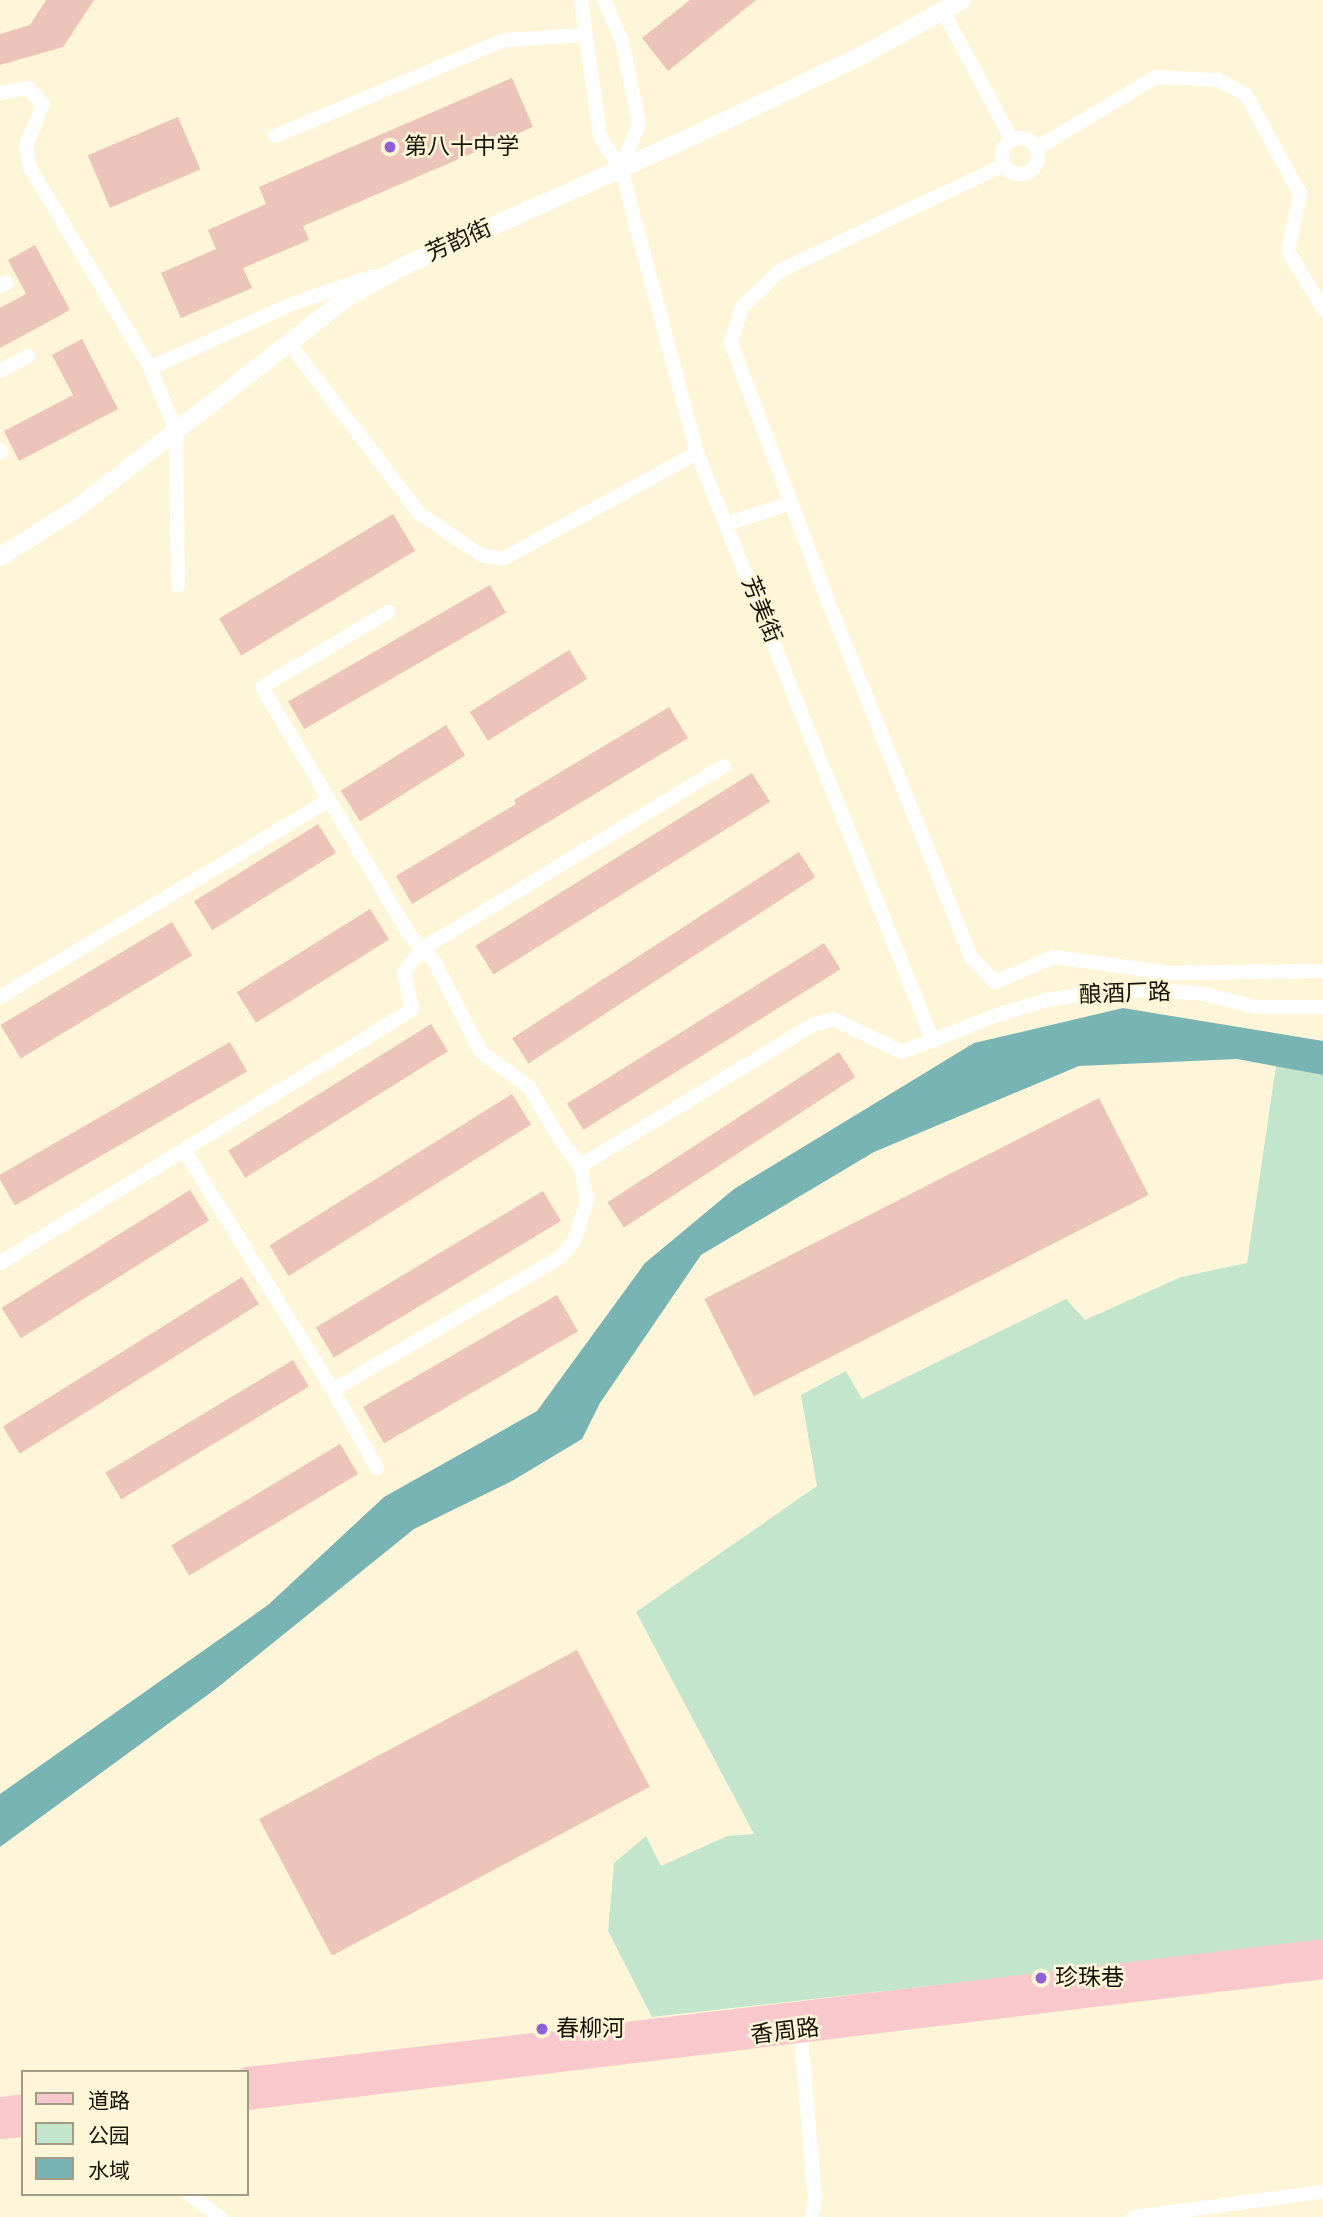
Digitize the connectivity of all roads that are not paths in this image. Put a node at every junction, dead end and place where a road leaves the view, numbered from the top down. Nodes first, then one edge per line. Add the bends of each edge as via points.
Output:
1 (581, 0) edge
2 (604, 0) edge
3 (962, 0) edge
4 (943, 11) junction
5 (585, 35) junction
6 (0, 93) edge
7 (275, 136) dead end
8 (1012, 140) junction
9 (1037, 148) junction
10 (1004, 165) junction
11 (621, 168) junction
12 (404, 266) junction
13 (1323, 309) edge
14 (288, 342) junction
15 (28, 356) dead end
16 (150, 368) junction
17 (0, 371) edge
18 (176, 431) junction
19 (697, 453) junction
20 (791, 503) junction
21 (726, 524) junction
22 (0, 557) edge
23 (178, 586) dead end
24 (388, 612) dead end
25 (724, 766) dead end
26 (329, 800) junction
27 (422, 949) junction
28 (1323, 971) edge
29 (0, 997) edge
30 (1323, 1007) edge
31 (933, 1041) junction
32 (184, 1150) junction
33 (580, 1166) junction
34 (0, 1263) edge
35 (333, 1390) junction
36 (377, 1468) dead end
37 (1323, 1950) edge
38 (1323, 1967) edge
39 (800, 2022) junction
40 (248, 2078) edge
41 (248, 2098) edge
42 (21, 2105) edge
43 (0, 2108) edge
44 (21, 2124) edge
45 (0, 2127) edge
46 (1323, 2192) edge
47 (192, 2196) edge
48 (220, 2217) edge
49 (812, 2217) edge
50 (1133, 2217) edge
51 (1139, 2217) edge

1 - 5 street, 芳美街
2 - 11 street via 622,41 639,123
3 - 4 street, 芳韵街
4 - 8 street
4 - 11 street, 芳韵街 via 865,54
5 - 7 street via 505,40
5 - 11 street, 芳美街 via 600,137
6 - 16 street via 28,88 43,104 26,146 30,168
8 - 9 street via 1023,138
8 - 10 street via 1004,148
9 - 10 street via 1038,160 1026,174 1013,173
9 - 13 street via 1156,76 1219,80 1246,95 1300,194 1288,251
10 - 20 street via 781,270 742,307 731,343
11 - 12 street, 芳韵街
11 - 19 street, 芳美街
12 - 14 street, 芳韵街 via 348,297
12 - 16 street via 292,304
14 - 18 street, 芳韵街
14 - 19 street via 419,513 481,555 503,559
15 - 17 street
16 - 18 street
18 - 22 street, 芳韵街 via 77,508
18 - 23 street
19 - 21 street, 芳美街
20 - 21 street
20 - 28 street via 971,957 996,982 1054,957 1171,973
21 - 31 street, 芳美街
24 - 26 street via 262,687
25 - 27 street
26 - 27 street
26 - 29 street
27 - 32 street via 404,972 412,1010
27 - 33 street via 434,961 481,1052 529,1087
30 - 31 street, 酿酒厂路 via 1255,1007 1204,993 1104,992 1049,999
31 - 33 street, 酿酒厂路 via 902,1052 833,1019 813,1025
32 - 34 street
32 - 35 street
33 - 35 street via 587,1200 575,1241 559,1258
35 - 36 street
37 - 39 main road, 香周路
38 - 39 main road, 香周路
39 - 40 main road, 香周路
39 - 41 main road, 香周路
39 - 49 street via 815,2199
42 - 43 main road
44 - 45 main road
46 - 51 street
47 - 48 street
50 - 51 street

